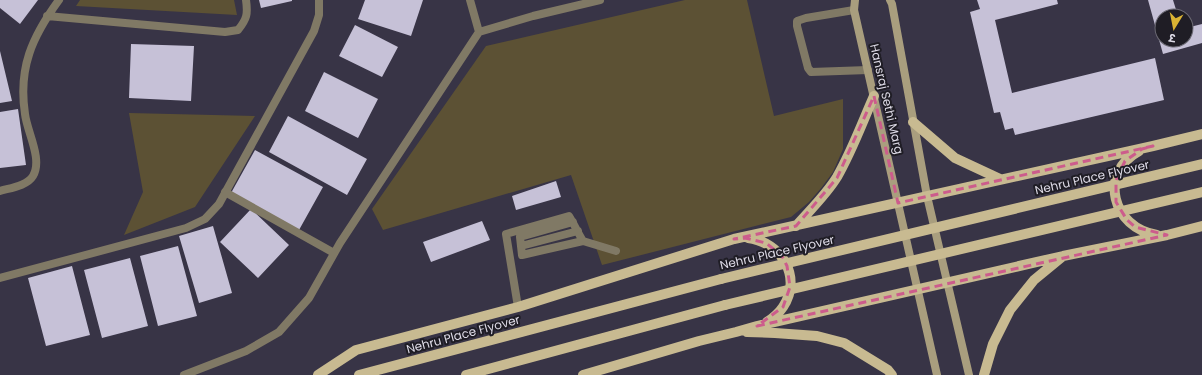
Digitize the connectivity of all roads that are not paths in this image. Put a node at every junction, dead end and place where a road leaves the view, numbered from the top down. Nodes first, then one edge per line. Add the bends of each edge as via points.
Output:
1 (59, 0) edge
2 (246, 0) edge
3 (319, 0) edge
4 (470, 0) edge
5 (600, 0) edge
6 (855, 0) edge
7 (890, 0) edge
8 (854, 10) junction
9 (47, 16) junction
10 (479, 32) junction
11 (868, 70) junction
12 (874, 96) junction
13 (913, 122) junction
14 (1202, 134) edge
15 (1153, 146) junction
16 (1202, 164) edge
17 (1000, 180) junction
18 (0, 190) edge
19 (225, 192) junction
20 (1202, 192) edge
21 (927, 196) junction
22 (898, 203) junction
23 (573, 222) junction
24 (796, 226) junction
25 (1202, 226) edge
26 (578, 231) junction
27 (1167, 235) junction
28 (734, 239) junction
29 (583, 241) junction
30 (521, 246) junction
31 (616, 251) dead end
32 (334, 253) junction
33 (1063, 256) junction
34 (0, 278) edge
35 (947, 283) junction
36 (918, 290) junction
37 (518, 307) junction
38 (757, 326) junction
39 (736, 332) junction
40 (184, 375) edge
41 (318, 375) edge
42 (359, 375) edge
43 (466, 375) edge
44 (583, 375) edge
45 (892, 375) edge
46 (937, 375) edge
47 (969, 375) edge
48 (984, 375) edge

1 - 9 street
2 - 9 street via 246,20 238,30 224,32
3 - 19 street via 319,15 314,31
4 - 10 street
5 - 10 street
6 - 8 street, Hansraj Sethi Marg
7 - 13 street, Hansraj Sethi Marg
8 - 11 street, Hansraj Sethi Marg
8 - 11 street via 806,18 797,21 797,26 811,72
9 - 18 street via 26,61 23,86 25,114 36,155 35,168 32,177 24,184
10 - 32 street
11 - 12 street, Hansraj Sethi Marg
12 - 22 street, Hansraj Sethi Marg
12 - 24 main road via 837,178
13 - 17 main road via 955,158
13 - 21 street, Hansraj Sethi Marg
14 - 15 main road
15 - 17 main road
15 - 27 main road via 1133,154 1122,166 1114,191 1120,212 1126,220 1150,233
16 - 42 main road, Nehru Place Flyover, bridge via 721,279
17 - 21 main road
19 - 32 street
19 - 34 street via 219,204 205,219 186,228
20 - 43 main road, bridge via 725,305
21 - 22 main road
21 - 35 street, Hansraj Sethi Marg
22 - 24 main road
22 - 36 street, Hansraj Sethi Marg
23 - 26 street
23 - 30 street via 520,237
23 - 37 street via 569,216 506,234
24 - 28 main road
25 - 27 main road
26 - 29 street
26 - 30 street
27 - 33 main road
28 - 37 main road
28 - 38 main road via 755,239 774,248 782,256 790,276 788,298 783,307 767,322
29 - 30 street via 522,255
29 - 31 street
32 - 40 street via 309,298 279,332 246,350
33 - 35 main road
33 - 48 main road via 1034,280 1010,310 993,344
35 - 36 main road
35 - 47 street, Hansraj Sethi Marg
36 - 38 main road
36 - 46 street, Hansraj Sethi Marg
37 - 41 main road via 356,350
38 - 39 main road
39 - 44 main road
39 - 45 main road via 816,336 844,344 888,370

